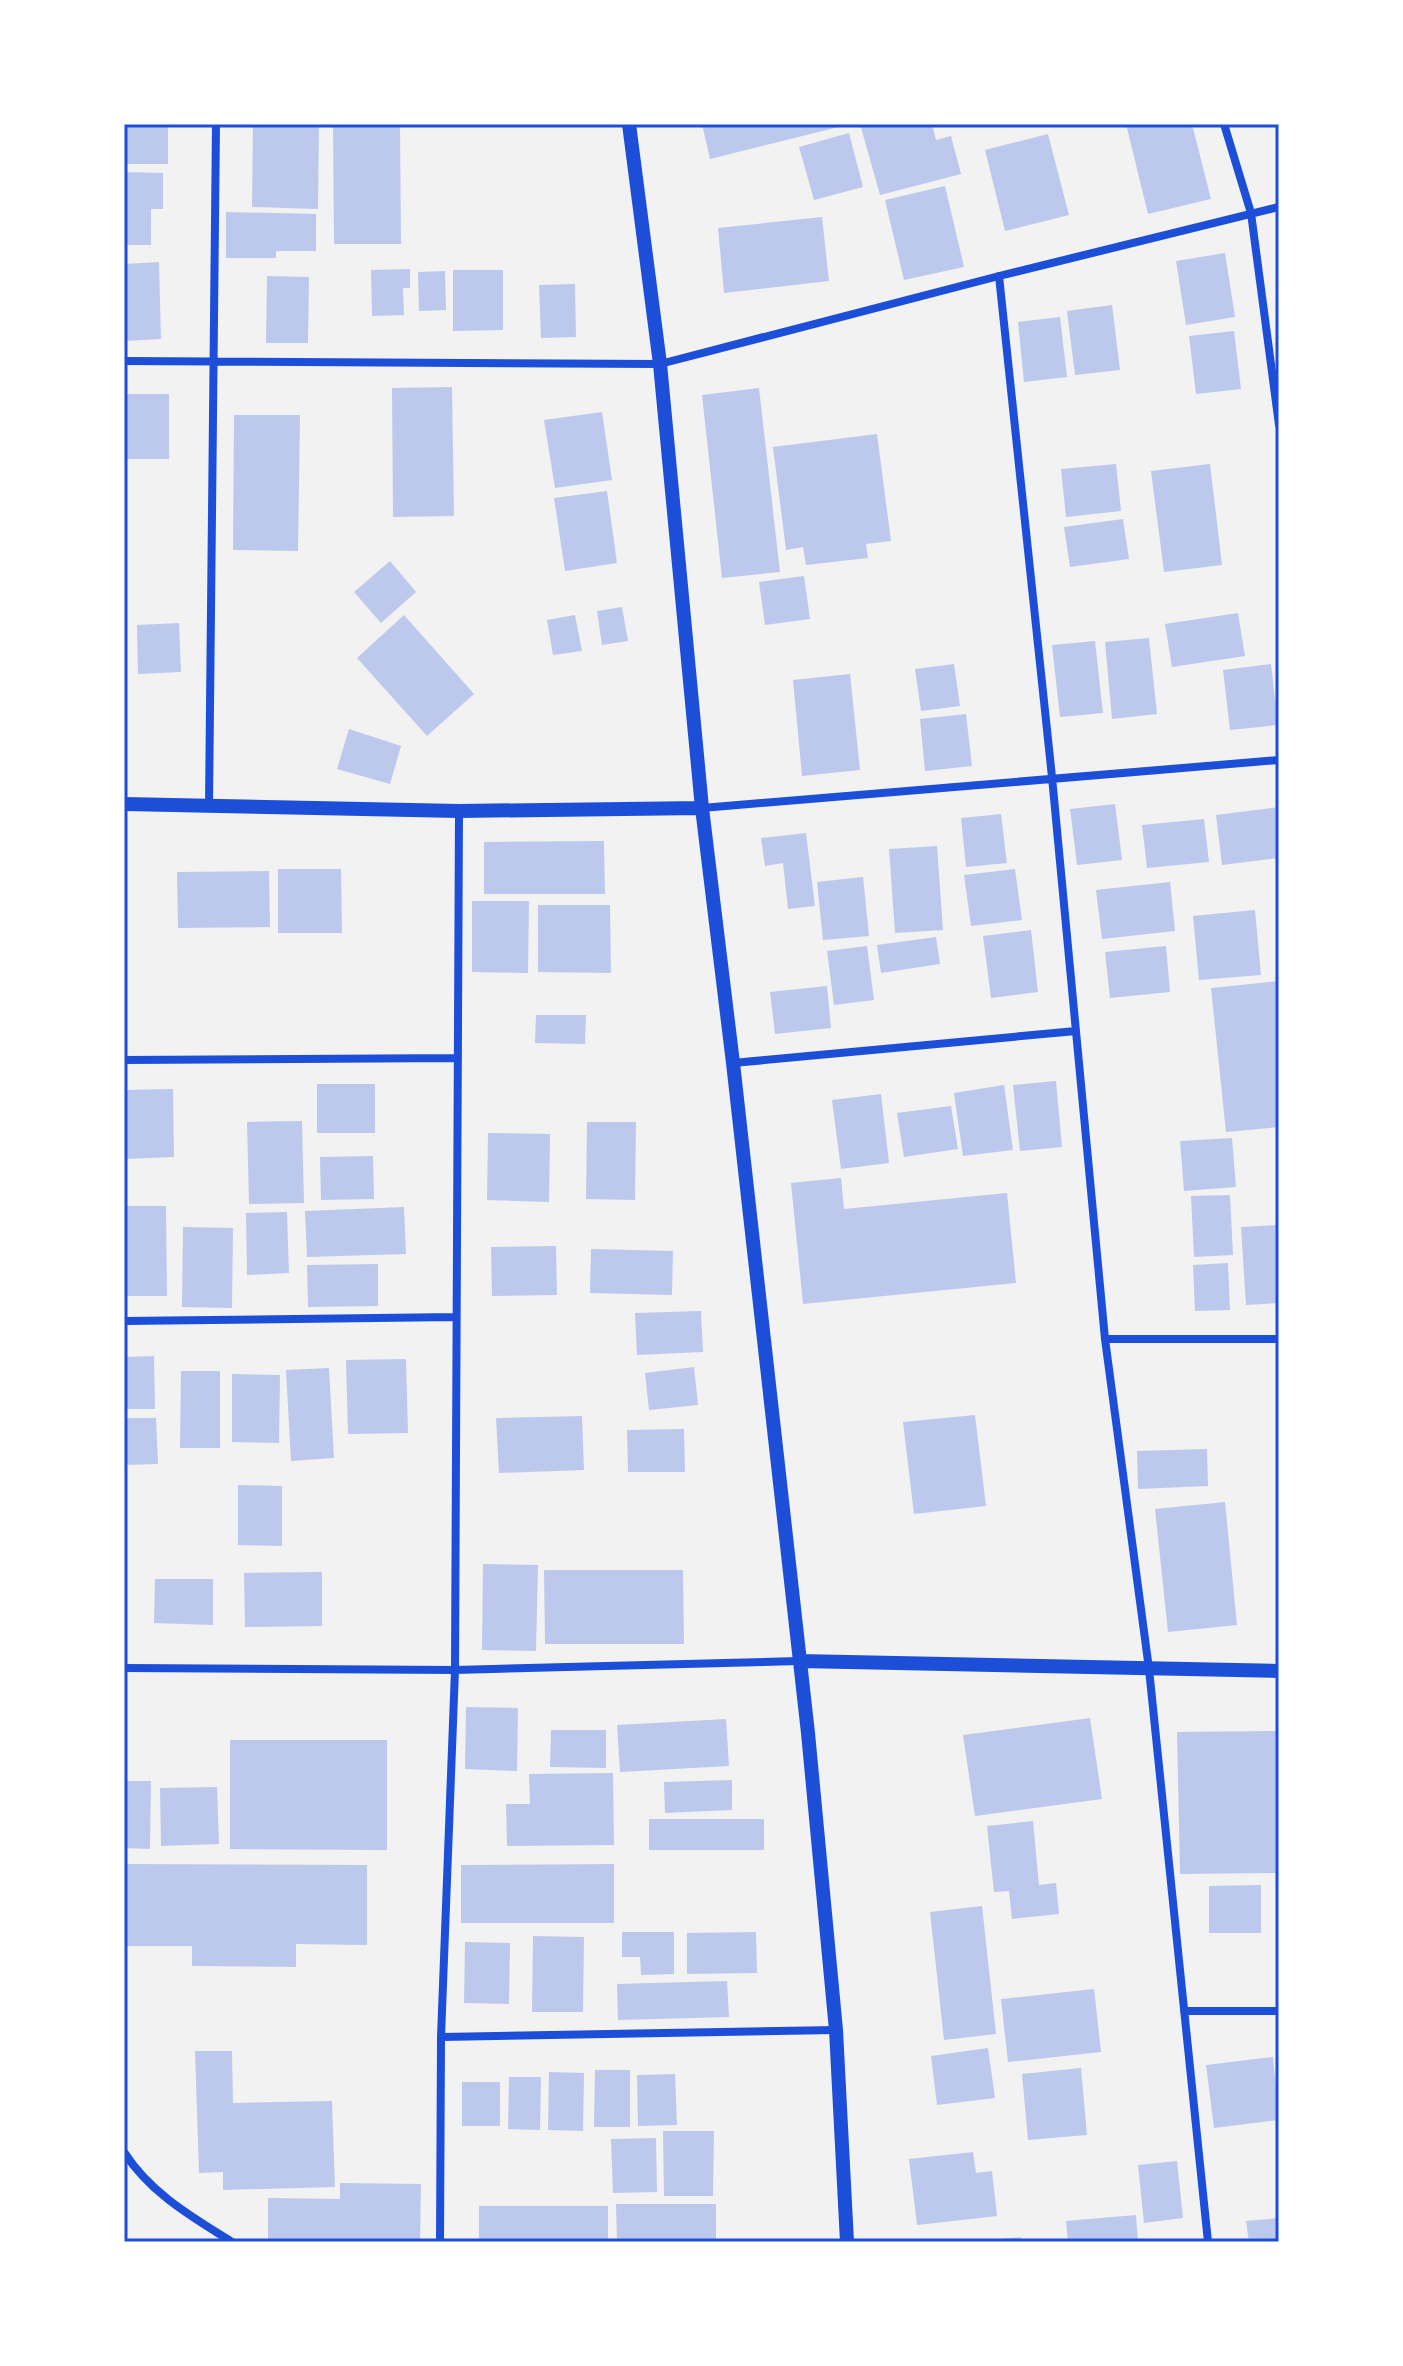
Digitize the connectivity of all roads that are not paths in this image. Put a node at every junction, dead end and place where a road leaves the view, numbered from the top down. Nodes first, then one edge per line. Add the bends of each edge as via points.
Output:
1 (216, 124) edge
2 (629, 124) edge
3 (1224, 124) edge
4 (1279, 207) edge
5 (1251, 213) junction
6 (999, 276) junction
7 (124, 361) edge
8 (214, 363) junction
9 (660, 364) junction
10 (1279, 425) edge
11 (1279, 760) edge
12 (1052, 777) junction
13 (124, 804) edge
14 (209, 805) junction
15 (702, 808) junction
16 (459, 811) junction
17 (1076, 1031) junction
18 (458, 1058) junction
19 (124, 1060) edge
20 (733, 1063) junction
21 (456, 1317) junction
22 (124, 1321) edge
23 (1105, 1339) junction
24 (1279, 1339) edge
25 (799, 1661) junction
26 (124, 1668) edge
27 (1149, 1669) junction
28 (455, 1670) junction
29 (1279, 1671) edge
30 (1184, 2011) junction
31 (1279, 2011) edge
32 (836, 2030) junction
33 (441, 2037) junction
34 (124, 2152) edge
35 (232, 2242) edge
36 (440, 2242) edge
37 (847, 2242) edge
38 (1208, 2242) edge

1 - 8 street
2 - 9 street
3 - 5 street
4 - 5 street
5 - 6 street
5 - 10 street
6 - 9 street
6 - 12 street
7 - 8 street
8 - 9 street
8 - 14 street
9 - 15 street
11 - 12 street
12 - 15 street
12 - 17 street
13 - 14 street
14 - 16 street
15 - 16 street
15 - 20 street
16 - 18 street
17 - 20 street
17 - 23 street
18 - 19 street
18 - 21 street
20 - 25 street
21 - 22 street
21 - 28 street
23 - 24 street
23 - 27 street
25 - 27 street
25 - 28 street
25 - 32 street
26 - 28 street
27 - 29 street
27 - 30 street
28 - 33 street
30 - 31 street
30 - 38 street
32 - 33 street
32 - 37 street
33 - 36 street
34 - 35 street via 172,2205

